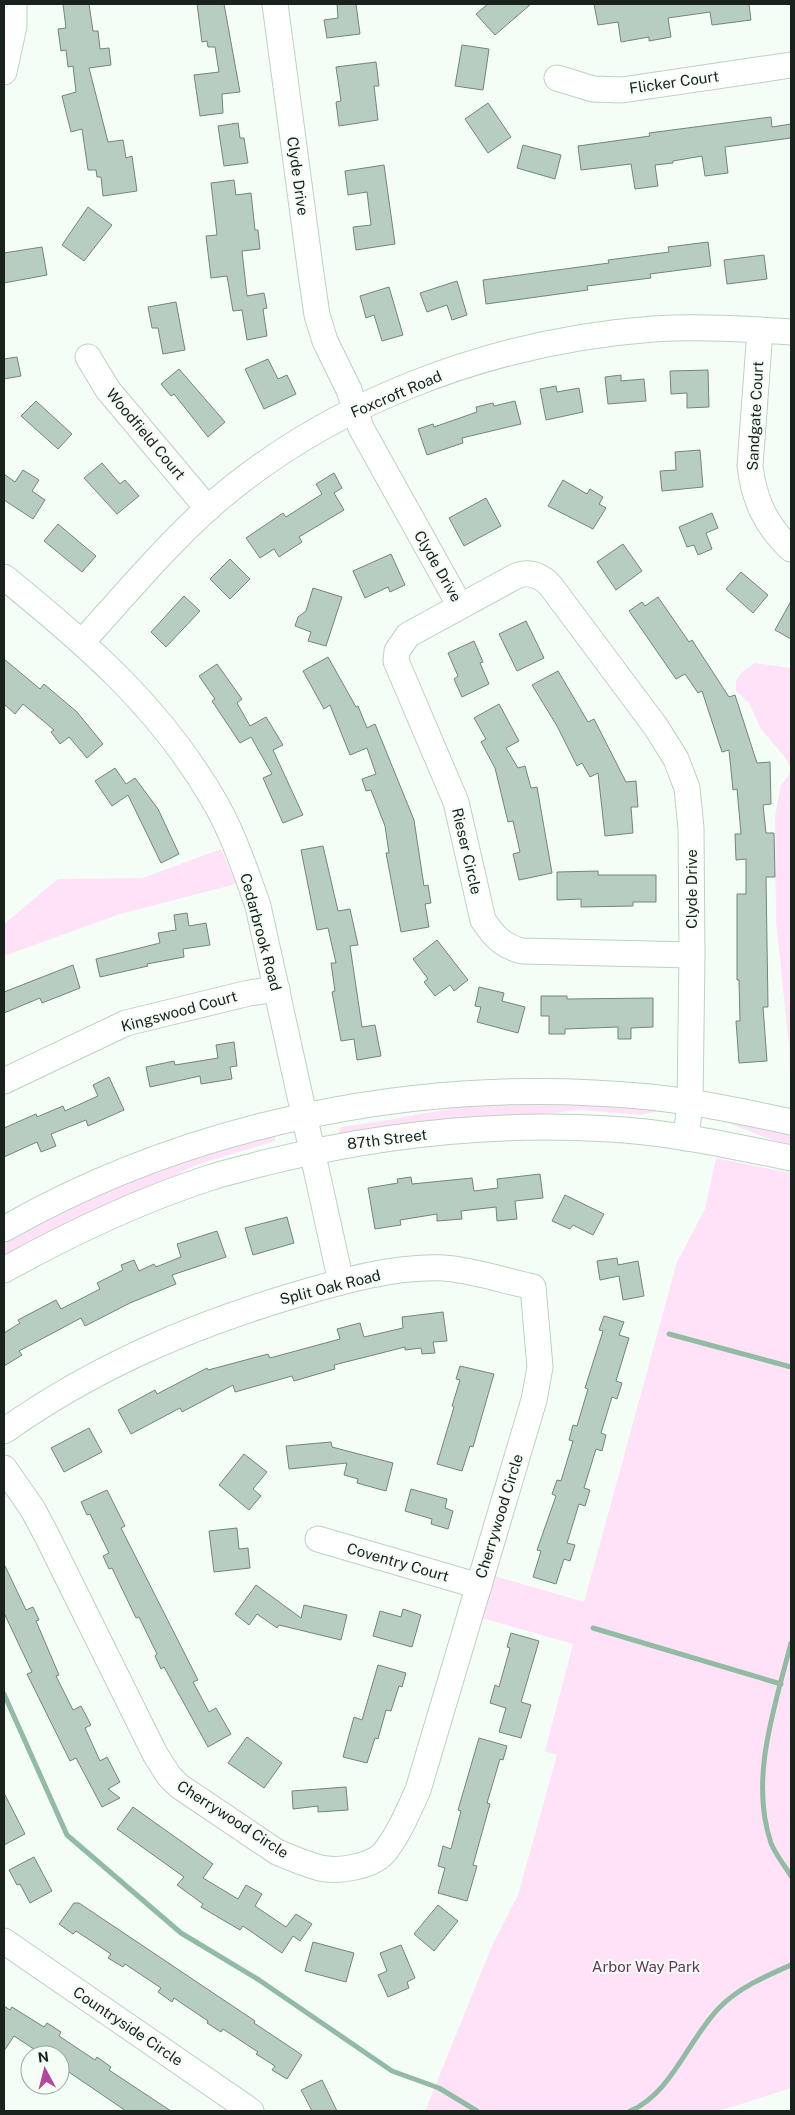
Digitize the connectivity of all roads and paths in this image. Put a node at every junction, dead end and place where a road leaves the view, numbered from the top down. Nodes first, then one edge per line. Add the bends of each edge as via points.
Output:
1 (14, 4) edge
2 (275, 4) edge
3 (791, 65) edge
4 (4, 72) edge
5 (557, 78) dead end
6 (760, 330) junction
7 (791, 332) edge
8 (88, 357) dead end
9 (356, 410) junction
10 (208, 508) junction
11 (791, 549) edge
12 (4, 577) edge
13 (460, 606) junction
14 (82, 642) junction
15 (692, 955) junction
16 (277, 989) junction
17 (4, 1081) edge
18 (690, 1102) junction
19 (304, 1116) junction
20 (791, 1122) edge
21 (686, 1138) junction
22 (312, 1151) junction
23 (791, 1158) edge
24 (4, 1228) edge
25 (4, 1270) edge
26 (341, 1282) junction
27 (4, 1431) edge
28 (523, 1436) joint
29 (4, 1468) edge
30 (318, 1539) dead end
31 (479, 1586) junction
32 (4, 1941) edge
33 (251, 2111) edge

1 - 4 street via 14,26
2 - 9 street, Clyde Drive via 317,315
3 - 5 street, Flicker Court via 622,90 593,88
6 - 7 street, Foxcroft Road
6 - 9 street, Foxcroft Road via 710,327 654,329 545,344 456,369
6 - 11 street, Sandgate Court via 750,457 752,482 761,511 774,532
8 - 10 street, Woodfield Court via 108,390
9 - 10 street, Foxcroft Road via 267,464
9 - 13 street, Clyde Drive via 361,428
10 - 14 street, Foxcroft Road via 172,542
12 - 14 street, Cedarbrook Road
13 - 15 street, Clyde Drive via 524,573 545,580 665,740 687,788 691,828
13 - 15 street, Rieser Circle via 408,635 397,651 396,661 452,793 483,920 508,948 522,951
14 - 16 street, Cedarbrook Road via 155,716 217,806 258,906
15 - 18 street, Clyde Drive
16 - 17 street, Kingswood Court via 126,1023
16 - 19 street, Cedarbrook Road
18 - 19 street via 535,1092 448,1096
18 - 20 street
18 - 21 street, Clyde Drive
19 - 22 street, Cedarbrook Road
19 - 24 street via 150,1162 97,1183
21 - 22 street, 87th Street via 611,1128 540,1127 452,1132
21 - 23 street, 87th Street
22 - 25 street, 87th Street via 210,1177 46,1247
22 - 26 street, Cedarbrook Road
26 - 27 street, Split Oak Road via 234,1314 169,1338 103,1370 36,1408
26 - 28 street, Split Oak Road via 442,1268 533,1287 539,1376
28 - 31 street, Cherrywood Circle
29 - 31 street, Cherrywood Circle via 46,1534 155,1754 169,1776 192,1796 277,1852 322,1868 352,1867 370,1862 382,1854 408,1813 418,1790
30 - 31 street, Coventry Court
32 - 33 street, Countryside Circle

